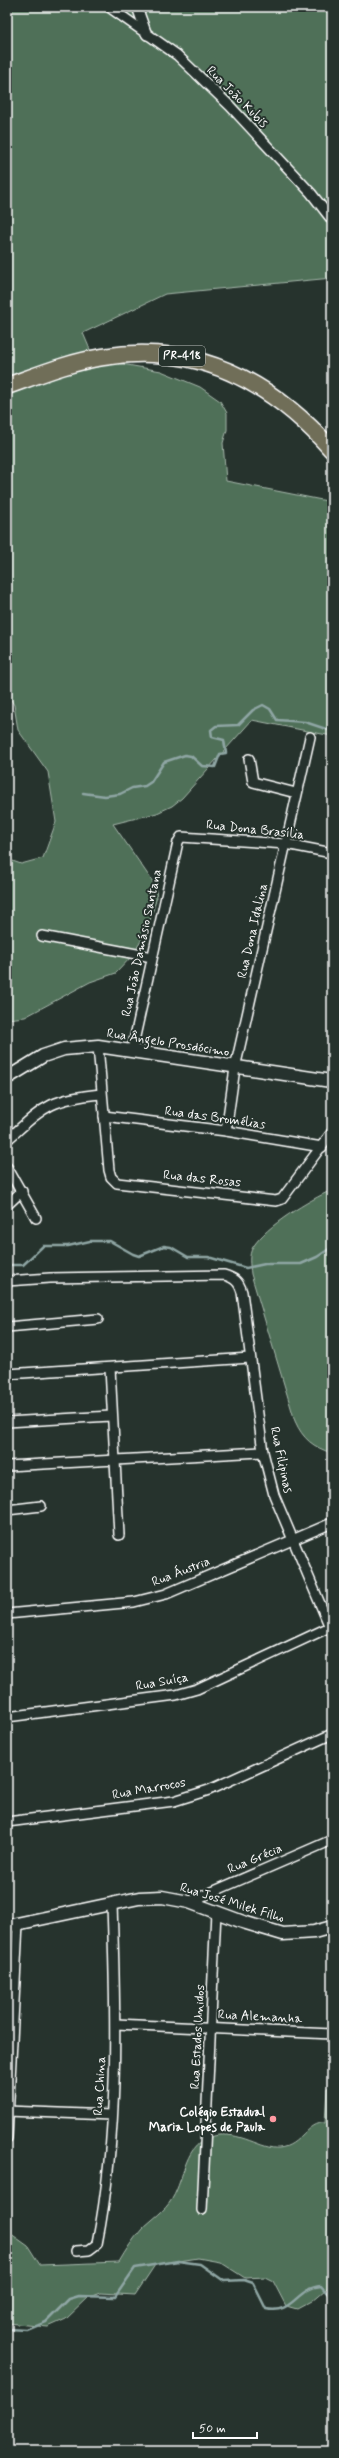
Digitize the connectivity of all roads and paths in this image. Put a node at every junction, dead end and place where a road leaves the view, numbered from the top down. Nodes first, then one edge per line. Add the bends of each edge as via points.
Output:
1 (110, 7) edge
2 (137, 7) edge
3 (147, 35) junction
4 (332, 220) edge
5 (7, 386) edge
6 (332, 450) edge
7 (310, 736) dead end
8 (249, 759) dead end
9 (296, 794) junction
10 (178, 842) joint
11 (286, 844) junction
12 (332, 852) edge
13 (42, 936) dead end
14 (152, 957) junction
15 (98, 1046) junction
16 (132, 1050) junction
17 (235, 1068) junction
18 (7, 1078) edge
19 (332, 1081) edge
20 (101, 1094) junction
21 (104, 1116) junction
22 (226, 1131) junction
23 (332, 1132) edge
24 (7, 1140) edge
25 (322, 1148) junction
26 (7, 1167) edge
27 (22, 1191) junction
28 (7, 1205) edge
29 (36, 1218) dead end
30 (7, 1281) edge
31 (98, 1319) dead end
32 (7, 1327) edge
33 (250, 1358) junction
34 (110, 1368) junction
35 (7, 1374) edge
36 (111, 1416) junction
37 (7, 1422) edge
38 (263, 1452) junction
39 (114, 1460) junction
40 (7, 1466) edge
41 (41, 1506) dead end
42 (7, 1510) edge
43 (332, 1523) edge
44 (119, 1535) dead end
45 (292, 1540) junction
46 (7, 1614) edge
47 (331, 1628) edge
48 (7, 1717) edge
49 (332, 1734) edge
50 (7, 1822) edge
51 (332, 1840) edge
52 (189, 1902) junction
53 (112, 1905) junction
54 (216, 1912) junction
55 (12, 1925) edge
56 (332, 1927) edge
57 (116, 2024) junction
58 (211, 2028) junction
59 (332, 2034) edge
60 (8, 2111) edge
61 (111, 2115) junction
62 (7, 2138) edge
63 (202, 2210) dead end
64 (76, 2251) dead end

1 - 3 street, Rua João Kubis
2 - 3 street
3 - 4 street, Rua João Kubis via 177,55 230,106 311,193
5 - 6 highway, PR-418 via 101,357 138,352 173,354 204,361 249,381 279,400 310,426
7 - 9 street, Rua Dona Idalina
8 - 9 street via 253,782
9 - 11 street, Rua Dona Idalina
10 - 11 street, Rua Dona Brasília via 186,836
10 - 14 street, Rua João Damásio Santana
11 - 12 street, Rua Dona Brasília
11 - 17 street, Rua Dona Idalina
13 - 14 street
14 - 16 street, Rua João Damásio Santana
15 - 16 street, Rua Ângelo Prosdócimo
15 - 18 street, Rua Ângelo Prosdócimo via 64,1049 43,1056
15 - 20 street
16 - 17 street, Rua Ângelo Prosdócimo
17 - 19 street, Rua Ângelo Prosdócimo
17 - 22 street, Rua Dona Idalina
20 - 21 street
20 - 24 street via 56,1101
21 - 22 street, Rua das Bromélias
21 - 25 street, Rua das Rosas via 111,1177 124,1185 276,1201 288,1195
22 - 25 street, Rua das Bromélias
23 - 25 street
26 - 27 street
27 - 28 street
27 - 29 street
30 - 33 street, Rua Filipinas via 102,1277 232,1277 239,1283 242,1292
31 - 32 street
33 - 34 street
33 - 38 street, Rua Filipinas
34 - 35 street
34 - 36 street
36 - 37 street
36 - 39 street
38 - 39 street
38 - 45 street, Rua Filipinas via 274,1495
39 - 40 street
39 - 44 street
41 - 42 street
43 - 45 street, Rua Áustria
45 - 46 street, Rua Áustria via 166,1594 134,1602
45 - 47 street, Rua Filipinas
47 - 48 street, Rua Suíça via 197,1689 176,1695
49 - 50 street, Rua Marrocos via 209,1790 174,1800
51 - 52 street, Rua Grécia
52 - 53 street, Rua José Milek Filho via 139,1898
52 - 54 street, Rua José Milek Filho
53 - 55 street, Rua José Milek Filho
53 - 57 street, Rua China
54 - 56 street, Rua José Milek Filho via 283,1934 314,1932
54 - 58 street, Rua Estados Unidos
55 - 60 street
57 - 58 street, Rua Alemanha
57 - 61 street, Rua China
58 - 59 street, Rua Alemanha
58 - 63 street, Rua Estados Unidos
60 - 61 street
60 - 62 street
61 - 64 street, Rua China via 104,2206 97,2244 89,2250

